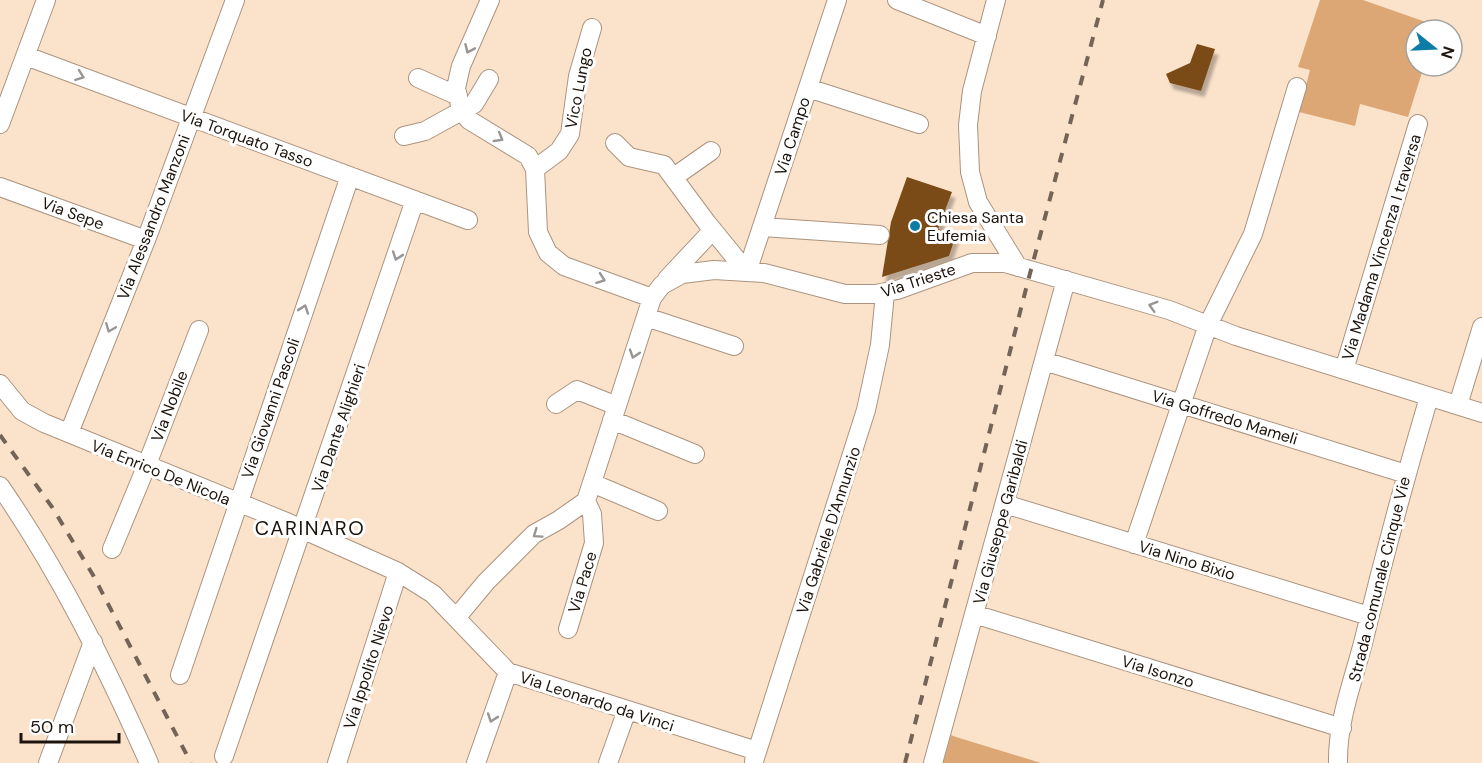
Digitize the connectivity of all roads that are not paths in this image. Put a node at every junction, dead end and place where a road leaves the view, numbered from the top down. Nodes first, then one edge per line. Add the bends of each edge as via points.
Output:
1 (46, 0) edge
2 (235, 0) edge
3 (490, 0) edge
4 (837, 0) edge
5 (897, 0) edge
6 (996, 0) edge
7 (592, 28) dead end
8 (987, 36) junction
9 (26, 56) junction
10 (418, 78) dead end
11 (489, 79) dead end
12 (1297, 87) dead end
13 (808, 88) junction
14 (459, 102) junction
15 (191, 117) junction
16 (0, 124) edge
17 (919, 124) dead end
18 (1418, 124) dead end
19 (404, 136) dead end
20 (615, 143) dead end
21 (711, 152) dead end
22 (535, 169) junction
23 (350, 176) junction
24 (674, 177) junction
25 (0, 187) edge
26 (416, 200) junction
27 (468, 220) dead end
28 (762, 227) junction
29 (713, 230) junction
30 (880, 235) dead end
31 (146, 240) junction
32 (1018, 267) junction
33 (747, 272) junction
34 (1066, 280) junction
35 (657, 291) junction
36 (885, 292) junction
37 (845, 294) junction
38 (646, 317) junction
39 (883, 317) junction
40 (1208, 325) junction
41 (1482, 327) edge
42 (199, 330) dead end
43 (734, 346) dead end
44 (1044, 361) junction
45 (1344, 370) junction
46 (0, 384) edge
47 (1429, 396) junction
48 (556, 404) dead end
49 (1182, 404) junction
50 (1458, 405) junction
51 (614, 413) junction
52 (1482, 413) edge
53 (69, 433) junction
54 (695, 454) dead end
55 (146, 466) junction
56 (1406, 474) junction
57 (592, 483) junction
58 (0, 486) edge
59 (586, 501) junction
60 (238, 503) junction
61 (1005, 504) junction
62 (658, 511) dead end
63 (303, 530) junction
64 (1134, 544) junction
65 (112, 549) dead end
66 (398, 572) junction
67 (974, 614) junction
68 (1369, 616) junction
69 (456, 618) junction
70 (568, 629) dead end
71 (93, 642) junction
72 (508, 672) junction
73 (180, 675) dead end
74 (627, 710) junction
75 (1342, 728) junction
76 (224, 756) dead end
77 (755, 757) edge
78 (48, 763) edge
79 (149, 763) edge
80 (337, 763) edge
81 (476, 763) edge
82 (608, 763) edge
83 (933, 763) edge
84 (1338, 763) edge

1 - 9 street
2 - 15 street, Via Alessandro Manzoni
3 -> 14 street via 461,66 456,88
4 - 13 street, Via Campo
5 - 8 street
6 - 8 street
7 - 22 street, Vico Lungo via 578,76 570,134 559,151
8 - 32 street via 972,91 968,125 970,172 978,202
9 -> 15 street, Via Torquato Tasso
9 - 16 street
10 - 14 street
11 - 14 street via 474,104
12 - 40 street via 1253,234
13 - 17 street
13 - 28 street, Via Campo
14 - 19 street via 425,131
14 -> 22 street via 469,120 528,156
15 - 23 street, Via Torquato Tasso
15 - 31 street, Via Alessandro Manzoni
18 - 45 street, Via Madama Vincenza I traversa
20 - 24 street via 629,157 664,165
21 - 24 street
22 -> 35 street via 538,232 548,253 564,266
23 - 26 street, Via Torquato Tasso
60 -> 23 street, Via Giovanni Pascoli
24 - 29 street
25 - 31 street, Via Sepe
26 - 27 street, Via Torquato Tasso
26 -> 63 street, Via Dante Alighieri
28 - 30 street
28 - 33 street, Via Campo
29 - 33 street
29 - 35 street
31 -> 53 street, Via Alessandro Manzoni
32 - 34 street, Via Trieste
32 - 36 street, Via Trieste via 972,263
33 - 35 street, Via Trieste via 714,270 682,274
33 - 37 street, Via Trieste
40 -> 34 street, Via Trieste
34 - 44 street, Via Giuseppe Garibaldi
35 - 38 street
36 - 37 street, Via Trieste
36 - 39 street, Via Gabriele D'Annunzio
37 - 39 street
38 - 43 street
38 -> 51 street
39 - 77 street, Via Gabriele D'Annunzio via 866,410
40 - 45 street, Via Trieste
40 - 49 street
41 - 50 street
42 - 55 street, Via Nobile
44 - 49 street, Via Goffredo Mameli
44 - 61 street, Via Giuseppe Garibaldi
45 - 47 street, Via Trieste
46 - 53 street, Via Enrico De Nicola via 22,411
47 - 50 street, Via Trieste
47 - 56 street, Strada comunale Cinque Vie
48 - 51 street via 577,390
49 - 56 street, Via Goffredo Mameli
49 - 64 street
50 - 52 street, Via Trieste
51 - 54 street
51 - 57 street
53 - 55 street, Via Enrico De Nicola
55 - 60 street, Via Enrico De Nicola
55 - 65 street, Via Nobile
56 - 68 street, Strada comunale Cinque Vie
57 - 59 street
57 - 62 street
58 - 71 street via 59,577
59 -> 69 street via 534,534
59 - 70 street, Via Pace via 592,514 594,543
60 - 63 street, Via Enrico De Nicola
60 - 73 street, Via Giovanni Pascoli
61 - 64 street, Via Nino Bixio
61 - 67 street, Via Giuseppe Garibaldi
63 - 66 street, Via Enrico De Nicola
63 - 76 street, Via Dante Alighieri
64 - 68 street, Via Nino Bixio
66 - 69 street, Via Enrico De Nicola via 434,594
66 - 80 street, Via Ippolito Nievo
67 - 75 street, Via Isonzo
67 - 83 street, Via Giuseppe Garibaldi
68 - 75 street, Strada comunale Cinque Vie
69 - 72 street, Via Leonardo da Vinci
71 - 78 street
71 - 79 street
72 - 74 street, Via Leonardo da Vinci
72 -> 81 street
74 - 77 street, Via Leonardo da Vinci
74 - 82 street
75 - 84 street, Strada comunale Cinque Vie

